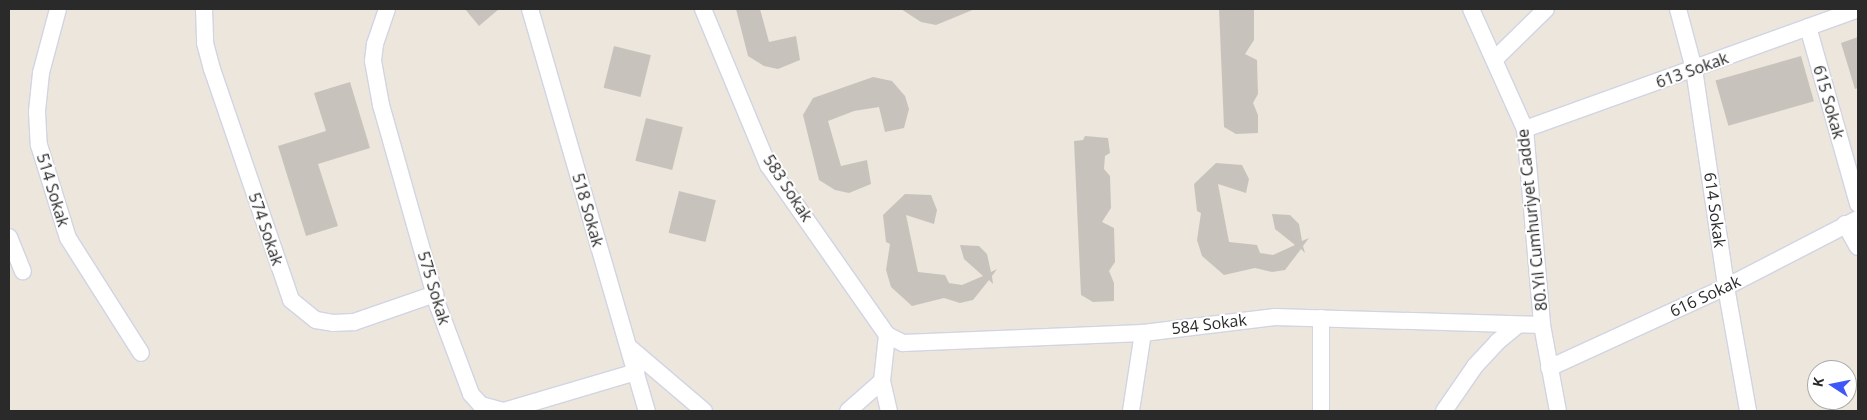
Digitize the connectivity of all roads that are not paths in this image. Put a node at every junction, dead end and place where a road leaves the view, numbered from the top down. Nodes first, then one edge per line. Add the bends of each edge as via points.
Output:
1 (58, 9) edge
2 (204, 9) edge
3 (387, 9) edge
4 (530, 9) edge
5 (704, 9) edge
6 (1471, 9) edge
7 (1546, 9) edge
8 (1678, 9) edge
9 (1858, 10) edge
10 (1808, 28) junction
11 (1495, 59) junction
12 (1694, 69) junction
13 (1525, 129) junction
14 (1858, 204) edge
15 (1851, 222) edge
16 (9, 237) edge
17 (1858, 247) edge
18 (23, 271) dead end
19 (1726, 288) junction
20 (435, 294) junction
21 (1321, 318) junction
22 (1542, 325) junction
23 (1517, 326) junction
24 (884, 331) junction
25 (1143, 333) junction
26 (630, 348) junction
27 (140, 353) dead end
28 (1549, 368) junction
29 (636, 372) junction
30 (882, 381) junction
31 (647, 411) edge
32 (704, 411) edge
33 (848, 411) edge
34 (889, 411) edge
35 (1131, 411) edge
36 (1321, 411) edge
37 (1444, 411) edge
38 (1558, 411) edge
39 (1748, 411) edge

1 - 27 street, 514 Sokak via 41,73 36,112 39,145 68,238
2 - 20 street, 574 Sokak via 206,43 212,69 292,300 316,320 333,323 354,322
3 - 20 street, 575 Sokak via 375,44 376,80
4 - 26 street, 518 Sokak
5 - 24 street, 583 Sokak via 768,165
6 - 11 street, 80.Yıl Cumhuriyet Cadde
7 - 11 street
8 - 12 street, 614 Sokak
9 - 10 street, 613 Sokak
10 - 12 street, 613 Sokak
10 - 14 street, 615 Sokak
11 - 13 street, 80.Yıl Cumhuriyet Cadde
12 - 13 street, 613 Sokak
12 - 19 street, 614 Sokak
13 - 22 street, 80.Yıl Cumhuriyet Cadde
15 - 17 street
15 - 19 street, 616 Sokak
16 - 18 street
19 - 28 street, 616 Sokak
19 - 39 street, 614 Sokak
20 - 29 street, 575 Sokak via 471,394 492,410 504,411
21 - 23 street, 584 Sokak
21 - 25 street, 584 Sokak via 1275,317
21 - 36 street
22 - 23 street, 584 Sokak
22 - 28 street, 80.Yıl Cumhuriyet Cadde
23 - 37 street via 1475,366
24 - 25 street, 584 Sokak via 903,344
24 - 30 street
25 - 35 street
26 - 29 street, 518 Sokak
26 - 32 street
28 - 38 street, 80.Yıl Cumhuriyet Cadde
29 - 31 street, 518 Sokak
30 - 33 street
30 - 34 street

